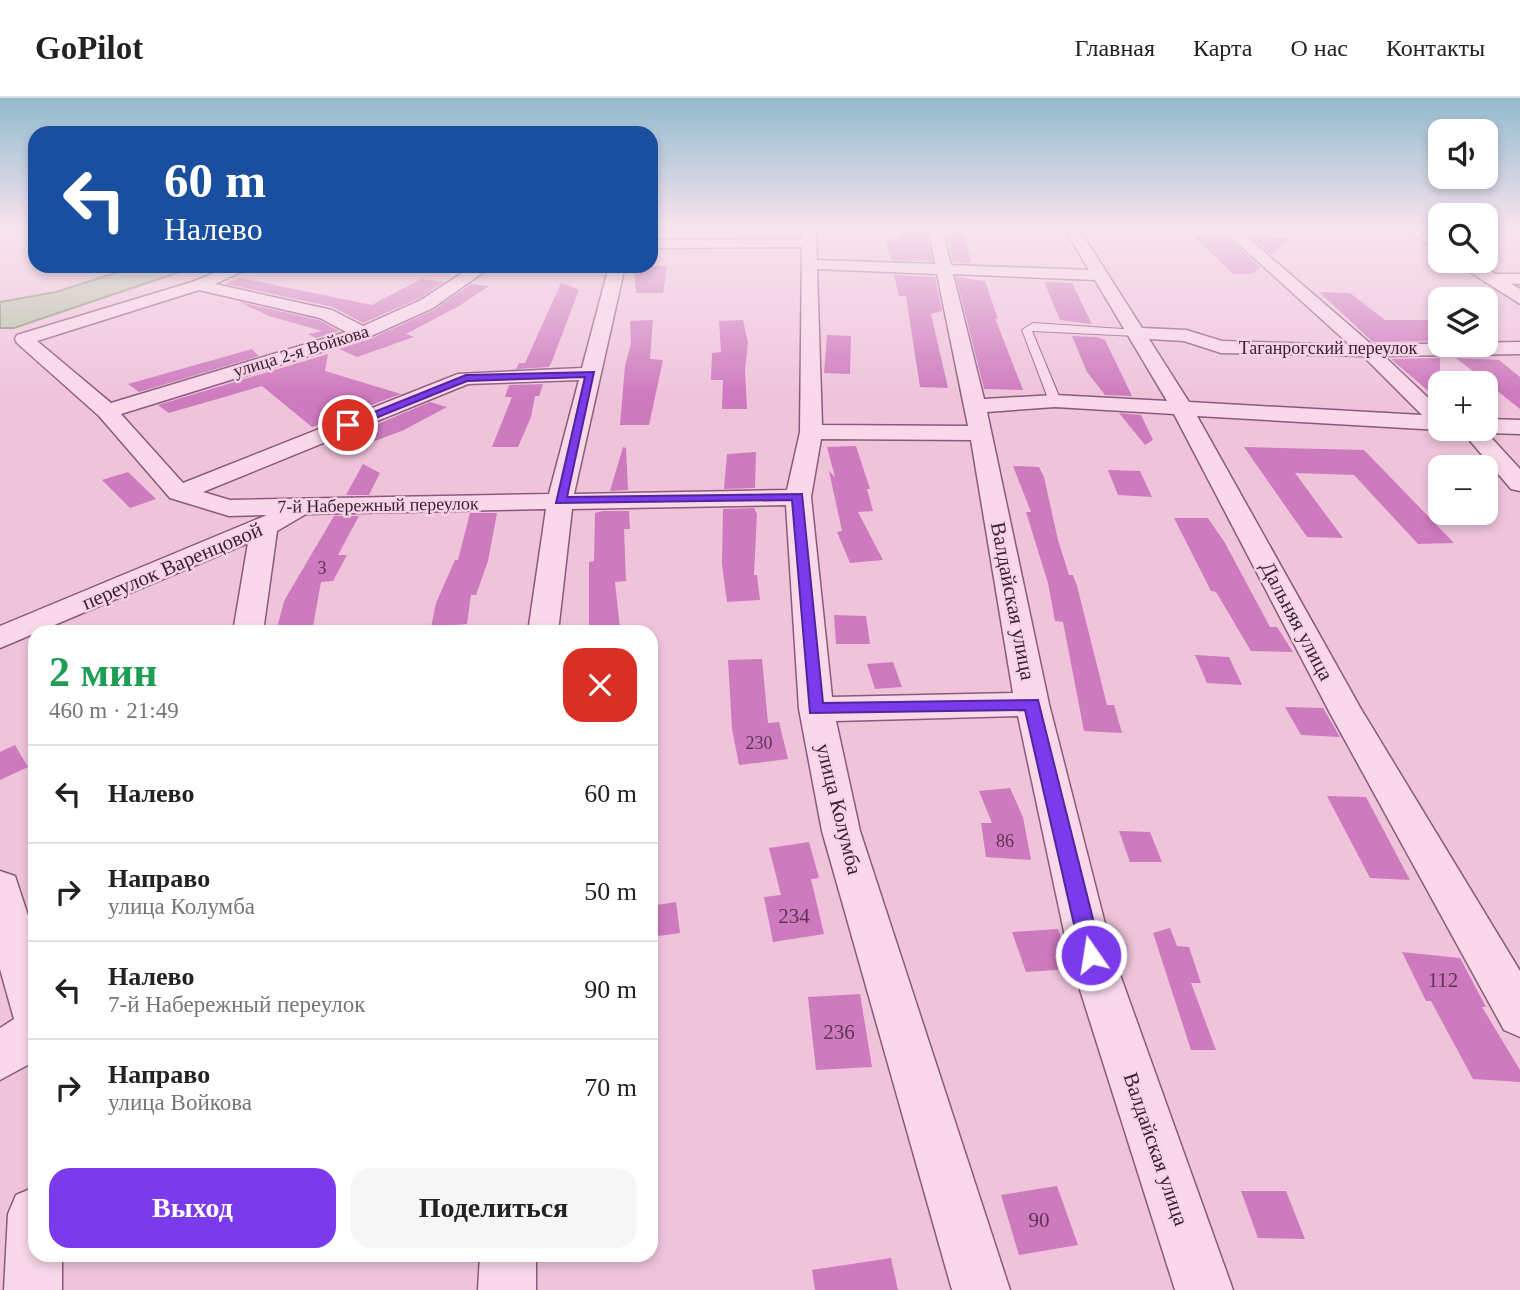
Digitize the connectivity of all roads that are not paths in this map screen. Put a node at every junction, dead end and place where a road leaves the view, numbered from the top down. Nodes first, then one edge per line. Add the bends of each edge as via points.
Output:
1 (198, 285) joint
2 (456, 285) edge
3 (613, 285) edge
4 (809, 285) edge
5 (946, 285) edge
6 (1104, 285) edge
7 (1293, 285) edge
8 (1500, 285) edge
9 (1520, 298) edge
10 (362, 333) junction
11 (1137, 334) junction
12 (1520, 348) edge
13 (1366, 349) junction
14 (591, 374) junction
15 (1055, 401) junction
16 (1181, 407) junction
17 (1428, 410) edge
18 (107, 411) junction
19 (978, 420) junction
20 (1428, 421) edge
21 (1498, 426) edge
22 (1520, 427) edge
23 (811, 432) junction
24 (1482, 441) edge
25 (1520, 484) edge
26 (179, 493) junction
27 (798, 496) junction
28 (560, 500) junction
29 (303, 507) junction
30 (264, 527) junction
31 (31, 625) edge
32 (249, 625) edge
33 (543, 625) edge
34 (28, 626) edge
35 (0, 638) edge
36 (1032, 704) junction
37 (816, 709) junction
38 (0, 889) edge
39 (28, 990) edge
40 (1520, 1014) edge
41 (28, 1038) edge
42 (0, 1056) edge
43 (34, 1262) edge
44 (508, 1262) edge
45 (33, 1290) edge
46 (507, 1290) edge
47 (981, 1290) edge
48 (1204, 1290) edge

1 - 10 street via 326,314
1 - 18 street via 24,339
2 - 10 street, улица 2-я Войкова via 427,304
3 - 14 street
4 - 23 street, улица Колумба
5 - 19 street, Валдайская улица
6 - 11 street, Дальняя улица
7 - 13 street
8 - 9 street
10 - 18 street, улица 2-я Войкова
11 - 13 street, Таганрогский переулок via 1186,336 1221,347
11 - 15 lane via 1033,326 1027,330
11 - 16 street, Дальняя улица
12 - 13 street, Таганрогский переулок
13 - 17 street
14 - 26 street via 466,378
14 - 28 street
15 - 16 street
15 - 19 street
16 - 20 street
16 - 40 street, Дальняя улица via 1347,713
18 - 26 street
19 - 23 street
19 - 36 street, Валдайская улица
21 - 22 street
23 - 27 street, улица Колумба
24 - 25 street
26 - 29 street, 7-й Набережный переулок via 229,508
27 - 28 street, 7-й Набережный переулок
27 - 37 street, улица Колумба
28 - 29 street, 7-й Набережный переулок
28 - 33 street
29 - 30 street, переулок Варенцовой
30 - 31 street, переулок Варенцовой
30 - 32 street
34 - 35 street, переулок Варенцовой
36 - 37 street
36 - 48 street, Валдайская улица via 1091,955
37 - 47 street, улица Колумба via 841,831
38 - 39 street
41 - 42 street
43 - 45 street
44 - 46 street

